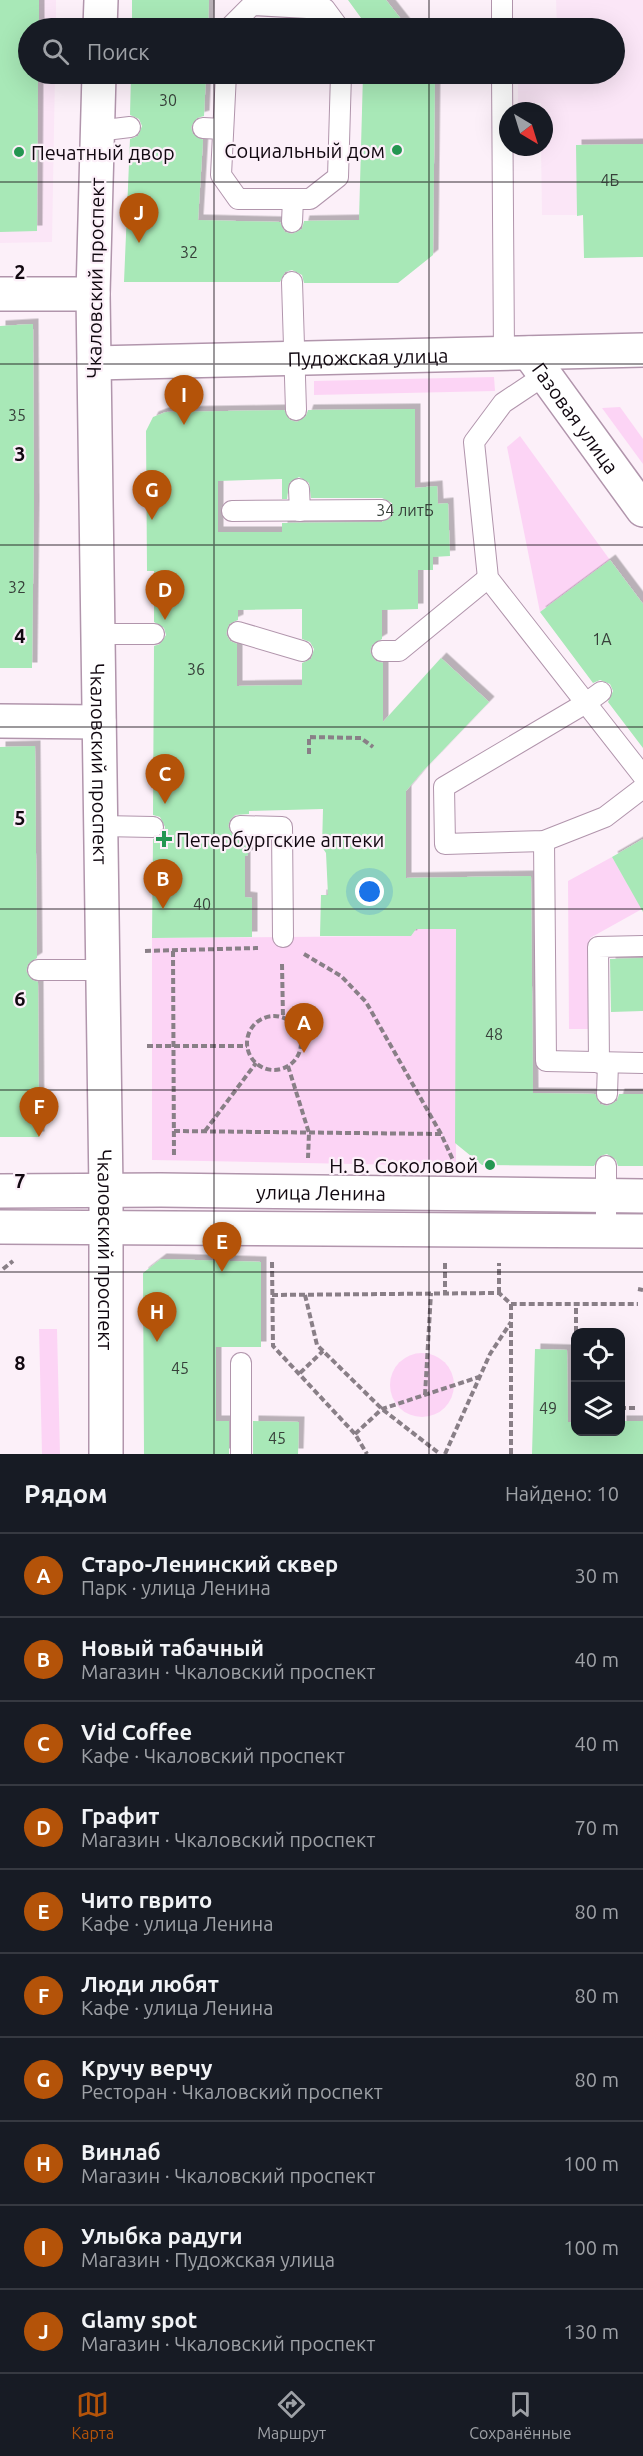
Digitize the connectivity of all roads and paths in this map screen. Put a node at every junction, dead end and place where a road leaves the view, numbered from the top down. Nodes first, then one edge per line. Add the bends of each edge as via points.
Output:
1 (100, 0) edge
2 (502, 0) edge
3 (100, 18) edge
4 (239, 18) edge
5 (332, 18) edge
6 (502, 18) edge
7 (99, 84) edge
8 (225, 84) edge
9 (341, 84) edge
10 (503, 84) edge
11 (130, 127) dead end
12 (203, 129) dead end
13 (223, 129) junction
14 (97, 130) junction
15 (293, 200) junction
16 (292, 222) dead end
17 (292, 282) dead end
18 (0, 294) edge
19 (93, 294) junction
20 (643, 350) edge
21 (294, 358) junction
22 (526, 360) junction
23 (94, 363) junction
24 (296, 410) dead end
25 (299, 489) dead end
26 (382, 510) dead end
27 (643, 510) edge
28 (231, 511) dead end
29 (300, 511) junction
30 (488, 578) junction
31 (238, 632) dead end
32 (98, 634) junction
33 (154, 634) dead end
34 (302, 651) dead end
35 (382, 651) dead end
36 (593, 698) junction
37 (0, 721) edge
38 (99, 722) junction
39 (373, 747) dead end
40 (309, 754) dead end
41 (643, 776) edge
42 (643, 788) edge
43 (101, 826) junction
44 (153, 826) dead end
45 (240, 826) dead end
46 (544, 841) junction
47 (283, 942) junction
48 (643, 946) edge
49 (145, 951) dead end
50 (174, 951) junction
51 (38, 970) dead end
52 (103, 970) junction
53 (282, 1018) junction
54 (147, 1046) dead end
55 (174, 1046) junction
56 (247, 1046) junction
57 (256, 1062) junction
58 (603, 1063) junction
59 (643, 1063) edge
60 (288, 1066) junction
61 (608, 1094) dead end
62 (174, 1131) junction
63 (206, 1131) junction
64 (309, 1133) junction
65 (441, 1134) junction
66 (174, 1160) dead end
67 (308, 1163) dead end
68 (456, 1166) dead end
69 (606, 1181) junction
70 (106, 1190) junction
71 (0, 1191) edge
72 (643, 1196) edge
73 (0, 1227) edge
74 (106, 1227) junction
75 (606, 1231) junction
76 (643, 1231) edge
77 (272, 1255) dead end
78 (445, 1257) dead end
79 (499, 1257) dead end
80 (14, 1261) dead end
81 (3, 1269) dead end
82 (431, 1293) junction
83 (445, 1293) junction
84 (499, 1293) junction
85 (272, 1295) junction
86 (305, 1295) junction
87 (511, 1304) junction
88 (576, 1304) junction
89 (638, 1304) dead end
90 (511, 1322) junction
91 (576, 1328) edge
92 (323, 1351) junction
93 (242, 1363) dead end
94 (300, 1373) junction
95 (480, 1377) junction
96 (425, 1395) junction
97 (625, 1408) edge
98 (637, 1408) dead end
99 (382, 1409) junction
100 (355, 1434) junction
101 (106, 1454) edge
102 (241, 1454) edge
103 (367, 1454) edge
104 (440, 1454) edge
105 (446, 1454) edge
106 (511, 1454) edge

1 - 3 street
2 - 6 lane
4 - 5 lane via 252,5 325,9
7 - 14 street, Чкаловский проспект
8 - 13 lane
9 - 15 lane via 338,177 310,199
10 - 22 lane
11 - 14 lane
12 - 13 lane
13 - 15 lane via 221,174 238,199
14 - 19 street, Чкаловский проспект
15 - 16 lane
17 - 21 lane
18 - 19 street
19 - 23 street, Чкаловский проспект
20 - 22 street, Пудожская улица
21 - 22 street, Пудожская улица
21 - 23 street, Пудожская улица
21 - 24 lane
22 - 27 street, Газовая улица
22 - 30 lane via 503,403 474,442
23 - 32 street, Чкаловский проспект
25 - 29 lane
26 - 29 lane
28 - 29 lane
30 - 35 lane via 399,651
30 - 36 lane
31 - 34 lane
32 - 33 lane
32 - 38 street, Чкаловский проспект
36 - 41 lane
36 - 46 lane via 444,787 444,844
37 - 38 street
38 - 43 street, Чкаловский проспект
39 - 40 path via 361,738 309,737
42 - 46 lane via 605,817
43 - 44 lane
43 - 52 street, Чкаловский проспект
45 - 47 lane via 282,827
46 - 58 lane via 546,1061
47 - 50 path
47 - 53 path
47 - 65 path via 341,976 366,1002
48 - 58 lane via 598,947
49 - 50 path
50 - 55 path
51 - 52 lane
52 - 70 street, Чкаловский проспект
53 - 56 path via 257,1022
53 - 60 path via 300,1036 299,1053
54 - 55 path
55 - 56 path
55 - 62 path
56 - 57 path
57 - 60 path via 271,1070
57 - 63 path
58 - 59 lane
58 - 61 lane
60 - 64 path
62 - 63 path
62 - 66 path
63 - 64 path
64 - 65 path
64 - 67 path
65 - 68 path
69 - 70 street, улица Ленина
69 - 72 street, улица Ленина
69 - 75 lane
70 - 71 street, улица Ленина
70 - 74 street, Чкаловский проспект
73 - 74 street, улица Ленина
74 - 75 street, улица Ленина
74 - 101 street, Чкаловский проспект
75 - 76 street, улица Ленина
77 - 85 path
78 - 83 path
79 - 84 path
80 - 81 path
82 - 83 path
82 - 86 path
82 - 96 path
83 - 84 path
84 - 87 path
85 - 86 path
85 - 94 path via 273,1346
86 - 92 path via 317,1345
87 - 88 path
87 - 90 path
88 - 89 path
88 - 91 path
90 - 95 path
90 - 106 path
92 - 94 path
92 - 99 path
93 - 102 lane
94 - 100 path
95 - 96 path
95 - 105 path
96 - 99 path
97 - 98 path
99 - 100 path
99 - 104 path
100 - 103 path

